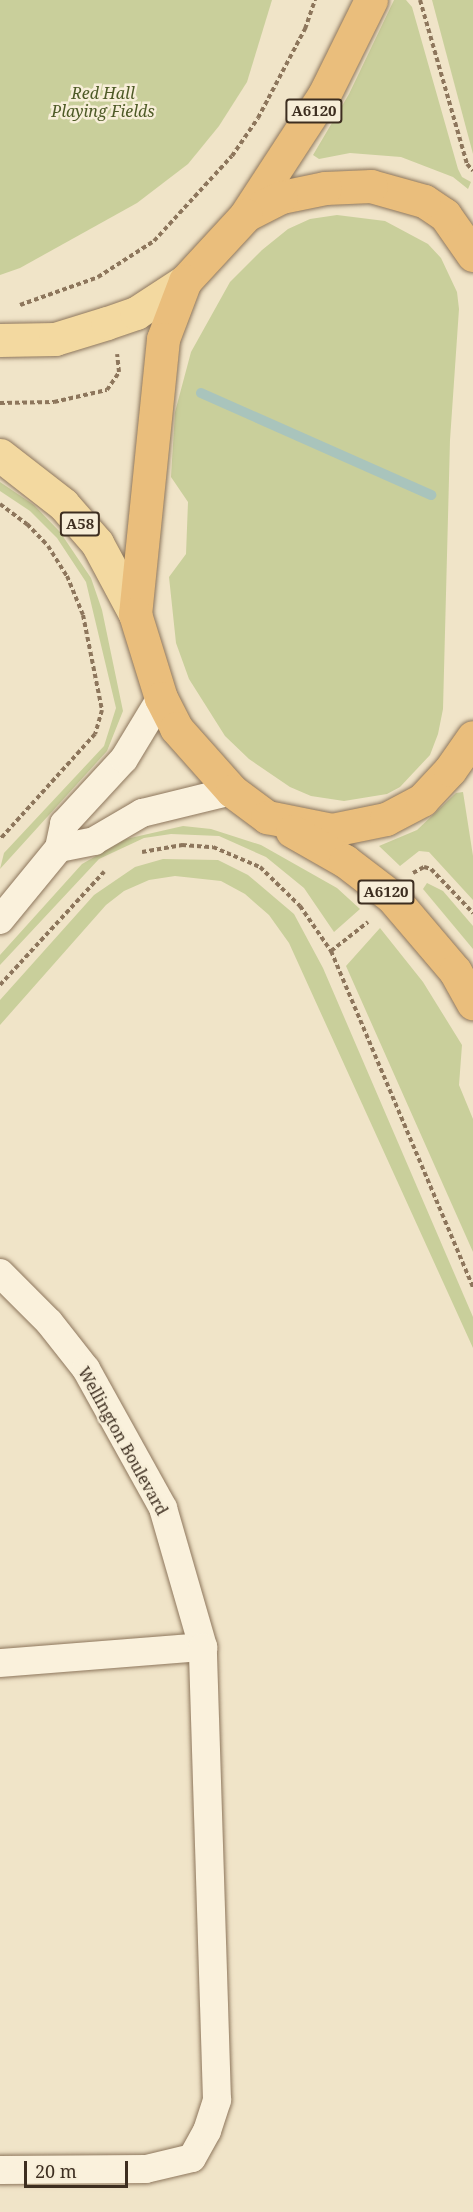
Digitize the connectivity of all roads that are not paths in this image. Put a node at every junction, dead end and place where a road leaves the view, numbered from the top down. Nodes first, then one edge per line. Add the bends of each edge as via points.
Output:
1 (370, 0) edge
2 (246, 215) junction
3 (473, 255) edge
4 (185, 281) junction
5 (0, 340) edge
6 (0, 456) edge
7 (135, 614) junction
8 (161, 698) junction
9 (473, 737) edge
10 (232, 791) junction
11 (267, 817) junction
12 (59, 848) junction
13 (0, 920) edge
14 (473, 1003) edge
15 (0, 1273) edge
16 (203, 1647) junction
17 (0, 1663) edge
18 (0, 2170) edge

1 - 2 highway, A6120 via 324,95
2 - 3 highway via 281,197 325,188 371,186 424,201 445,215
2 - 4 highway
4 - 5 main road via 145,309 107,323 55,339
4 - 7 highway via 163,339 157,368
6 - 7 main road, A58 via 63,504 96,543
7 - 8 highway
8 - 10 highway via 176,728
8 - 12 street via 124,759 64,824
9 - 11 highway via 422,800 386,819 332,830
10 - 11 highway
10 - 12 street via 142,813 94,841
11 - 14 highway, A6120 via 345,861 392,897 455,971
12 - 13 street
15 - 16 street, Wellington Boulevard via 49,1322 86,1369 163,1508
16 - 17 street
16 - 18 street, Wellington Boulevard via 217,2100 207,2131 192,2158 146,2169

